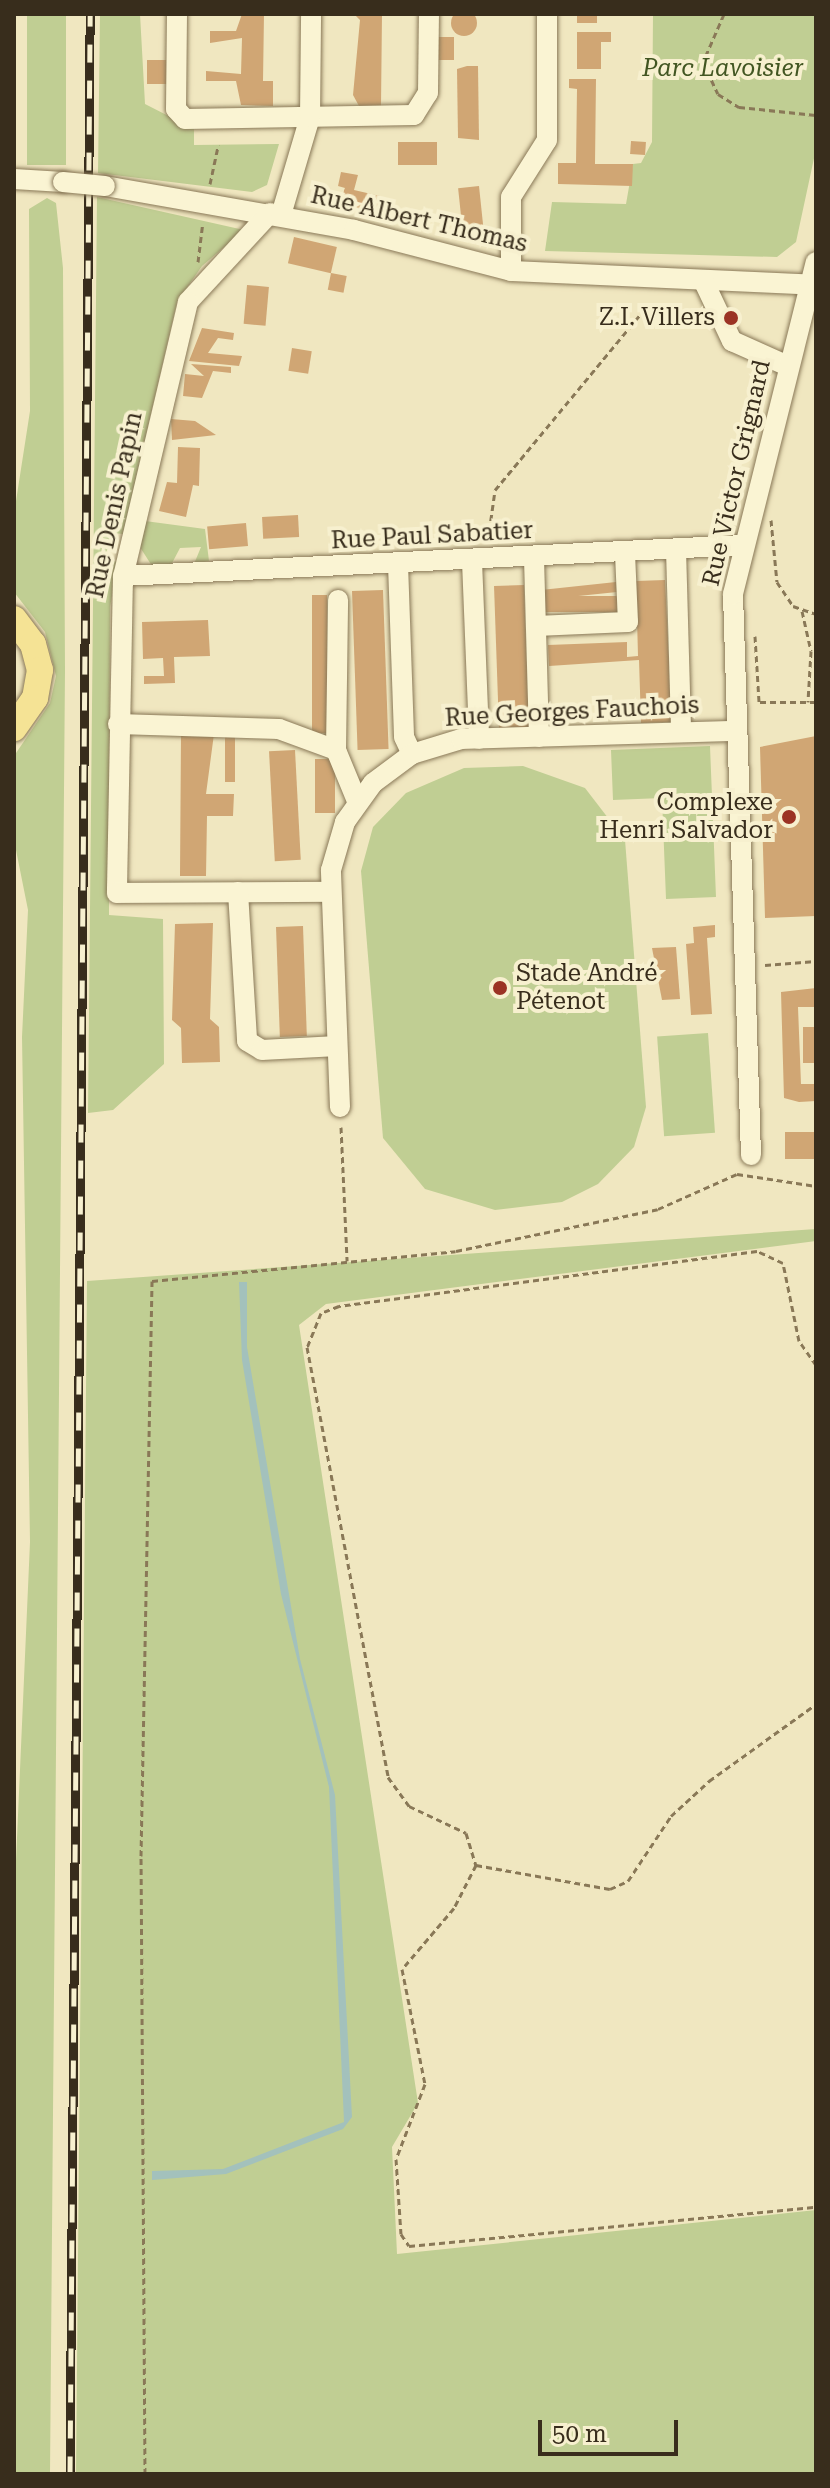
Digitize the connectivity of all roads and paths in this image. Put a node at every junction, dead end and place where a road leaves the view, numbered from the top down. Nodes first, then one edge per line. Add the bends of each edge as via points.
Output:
1 (177, 14) edge
2 (311, 14) edge
3 (429, 14) edge
4 (547, 14) edge
5 (724, 14) edge
6 (816, 115) edge
7 (310, 117) junction
8 (21, 179) edge
9 (816, 198) edge
10 (816, 206) edge
11 (275, 214) junction
12 (816, 262) edge
13 (511, 271) junction
14 (703, 280) junction
15 (813, 284) edge
16 (640, 315) dead end
17 (788, 366) junction
18 (762, 526) dead end
19 (743, 545) junction
20 (676, 549) junction
21 (625, 552) junction
22 (534, 558) junction
23 (480, 561) junction
24 (398, 564) junction
25 (123, 576) junction
26 (338, 600) dead end
27 (802, 611) junction
28 (816, 614) edge
29 (14, 619) edge
30 (536, 626) junction
31 (752, 633) dead end
32 (759, 702) junction
33 (808, 702) junction
34 (816, 702) edge
35 (736, 704) junction
36 (118, 724) junction
37 (16, 728) edge
38 (737, 731) junction
39 (681, 732) junction
40 (539, 737) junction
41 (479, 739) junction
42 (336, 750) junction
43 (412, 754) junction
44 (357, 801) junction
45 (238, 892) junction
46 (330, 892) junction
47 (816, 961) edge
48 (745, 966) junction
49 (337, 1046) junction
50 (340, 1107) joint
51 (751, 1155) dead end
52 (816, 1186) edge
53 (347, 1261) junction
54 (816, 1365) edge
55 (816, 1704) edge
56 (476, 1865) junction
57 (816, 2207) edge
58 (145, 2474) edge

1 - 7 street via 178,116
2 - 7 street
3 - 7 street via 428,93 420,111
4 - 13 street via 547,140 511,197
5 - 6 path via 703,62 718,94 739,107
7 - 11 street
8 - 11 street, Rue Albert Thomas, bridge via 105,186
9 - 10 path
11 - 13 street, Rue Albert Thomas
11 - 25 street, Rue Denis Papin via 205,278 185,311
12 - 15 street, Rue Victor Grignard
13 - 14 street, Rue Albert Thomas
14 - 15 street, Rue Albert Thomas
14 - 17 street via 714,316 732,341
15 - 17 street, Rue Victor Grignard
16 - 23 path via 495,490
17 - 19 street, Rue Victor Grignard
18 - 27 path via 764,513 774,526 777,582
19 - 20 street, Rue Paul Sabatier
19 - 35 street, Rue Victor Grignard via 732,621
20 - 21 street, Rue Paul Sabatier
20 - 39 street
21 - 22 street, Rue Paul Sabatier
21 - 30 street via 628,622
22 - 23 street, Rue Paul Sabatier
22 - 30 street
23 - 24 street, Rue Paul Sabatier
23 - 41 street
24 - 25 street, Rue Paul Sabatier
24 - 43 street via 404,737
25 - 36 street, Rue Denis Papin
26 - 42 street
27 - 28 path
27 - 33 path via 811,651
29 - 37 main road via 33,644 40,670
30 - 40 street
31 - 32 path via 761,644
32 - 33 path
32 - 35 path
33 - 34 path
35 - 38 street, Rue Victor Grignard
36 - 42 street via 258,725
36 - 45 street, Rue Denis Papin via 117,893
38 - 39 street, Rue Georges Fauchois
38 - 48 street, Rue Victor Grignard
39 - 40 street, Rue Georges Fauchois
40 - 41 street, Rue Georges Fauchois
41 - 43 street, Rue Georges Fauchois
42 - 44 street
43 - 44 street, Rue Georges Fauchois
44 - 46 street, Rue Georges Fauchois via 336,845
45 - 46 street
45 - 49 street via 247,1041 262,1050
46 - 49 street, Rue Georges Fauchois
47 - 48 path
48 - 51 street, Rue Victor Grignard
49 - 50 street, Rue Georges Fauchois
50 - 53 path
52 - 53 path via 737,1174 658,1209 456,1251
53 - 58 path via 152,1281 141,1856
54 - 56 path via 799,1341 783,1263 757,1251 339,1306 310,1329 307,1347 388,1777 409,1806 466,1833
55 - 56 path via 671,1816 628,1881 610,1889
56 - 57 path via 454,1908 402,1969 425,2084 396,2159 401,2234 409,2246

